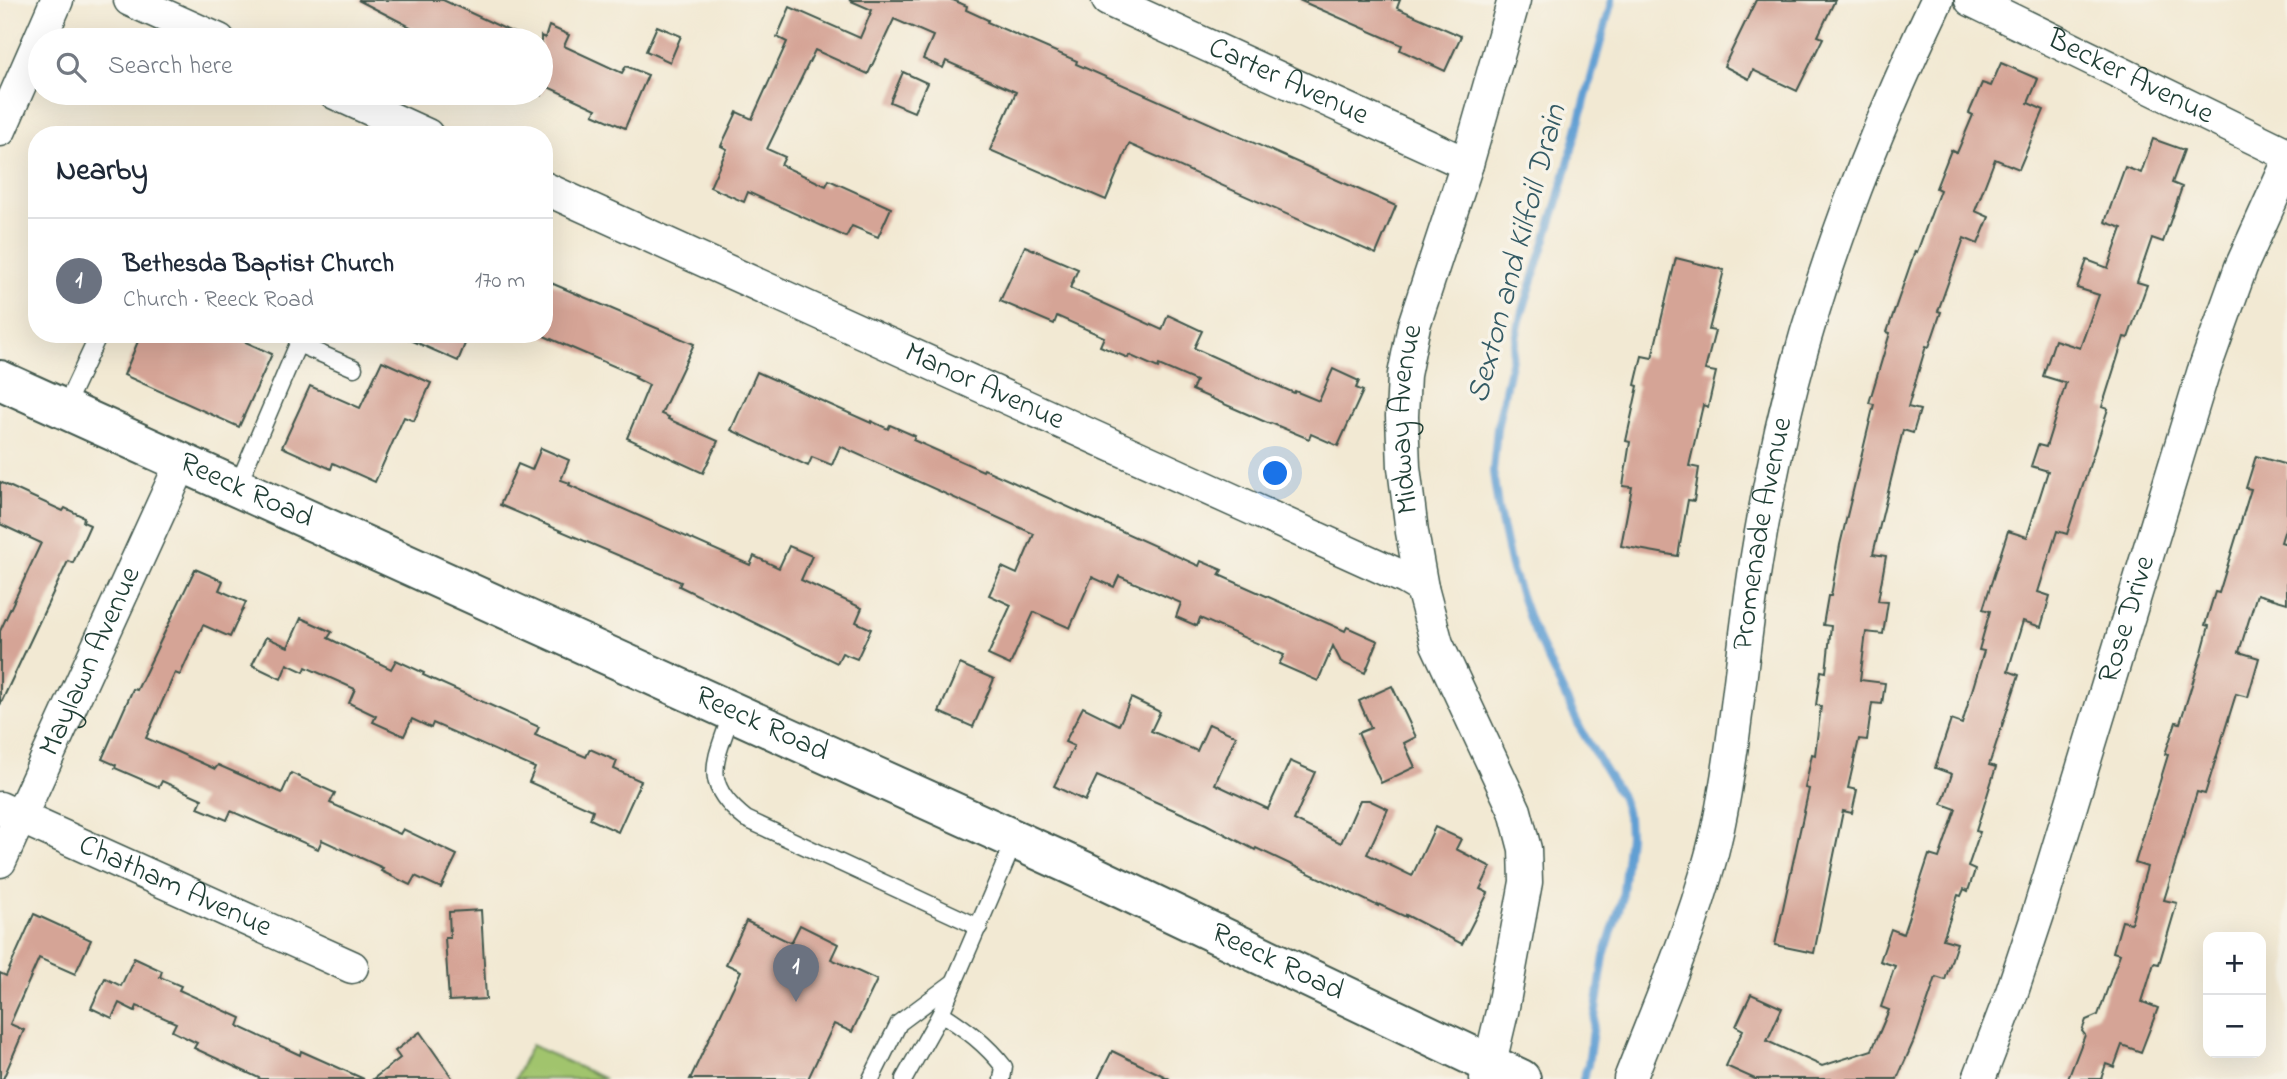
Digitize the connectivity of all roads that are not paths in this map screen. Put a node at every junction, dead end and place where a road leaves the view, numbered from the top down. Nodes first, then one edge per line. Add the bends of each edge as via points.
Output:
1 (57, 0) edge
2 (130, 0) edge
3 (1108, 0) edge
4 (1514, 0) edge
5 (1937, 0) edge
6 (1971, 0) edge
7 (45, 28) edge
8 (192, 28) edge
9 (28, 66) edge
10 (361, 105) edge
11 (407, 126) edge
12 (0, 130) edge
13 (2287, 154) edge
14 (1467, 164) junction
15 (2287, 165) edge
16 (553, 192) edge
17 (95, 343) edge
18 (296, 343) edge
19 (306, 343) edge
20 (354, 368) dead end
21 (0, 380) edge
22 (64, 409) junction
23 (182, 462) junction
24 (237, 487) junction
25 (1422, 588) junction
26 (732, 712) junction
27 (10, 813) edge
28 (1015, 840) junction
29 (0, 862) edge
30 (979, 927) junction
31 (352, 967) dead end
32 (954, 982) junction
33 (942, 1013) junction
34 (1499, 1074) edge
35 (871, 1079) edge
36 (904, 1079) edge
37 (1002, 1079) edge
38 (1630, 1079) edge
39 (1979, 1079) edge

1 - 7 street
2 - 8 street
3 - 14 street, Carter Avenue
4 - 14 street, Midway Avenue
5 - 38 street, Promenade Avenue via 1863,167 1807,332 1761,527 1731,765 1717,831 1696,907
6 - 13 street, Becker Avenue
9 - 12 street
10 - 11 street
14 - 25 street, Midway Avenue via 1414,325 1404,375 1404,467
15 - 39 street, Rose Drive via 2241,267 2203,373 2038,914
16 - 25 street, Manor Avenue
17 - 22 lane
18 - 24 lane
19 - 20 lane
21 - 22 street, Reeck Road
22 - 23 street, Reeck Road
23 - 24 street, Reeck Road
23 - 27 street, Maylawn Avenue
24 - 26 street, Reeck Road
25 - 34 street, Midway Avenue via 1437,644 1515,811 1525,849 1526,882 1502,1012
26 - 28 street, Reeck Road
26 - 30 lane via 714,768 726,803 746,819
27 - 29 street, Maylawn Avenue
27 - 31 street, Chatham Avenue
28 - 30 lane
28 - 34 street, Reeck Road
30 - 32 lane
32 - 33 lane
32 - 35 lane via 899,1023
33 - 36 lane
33 - 37 lane via 989,1049 1004,1067

